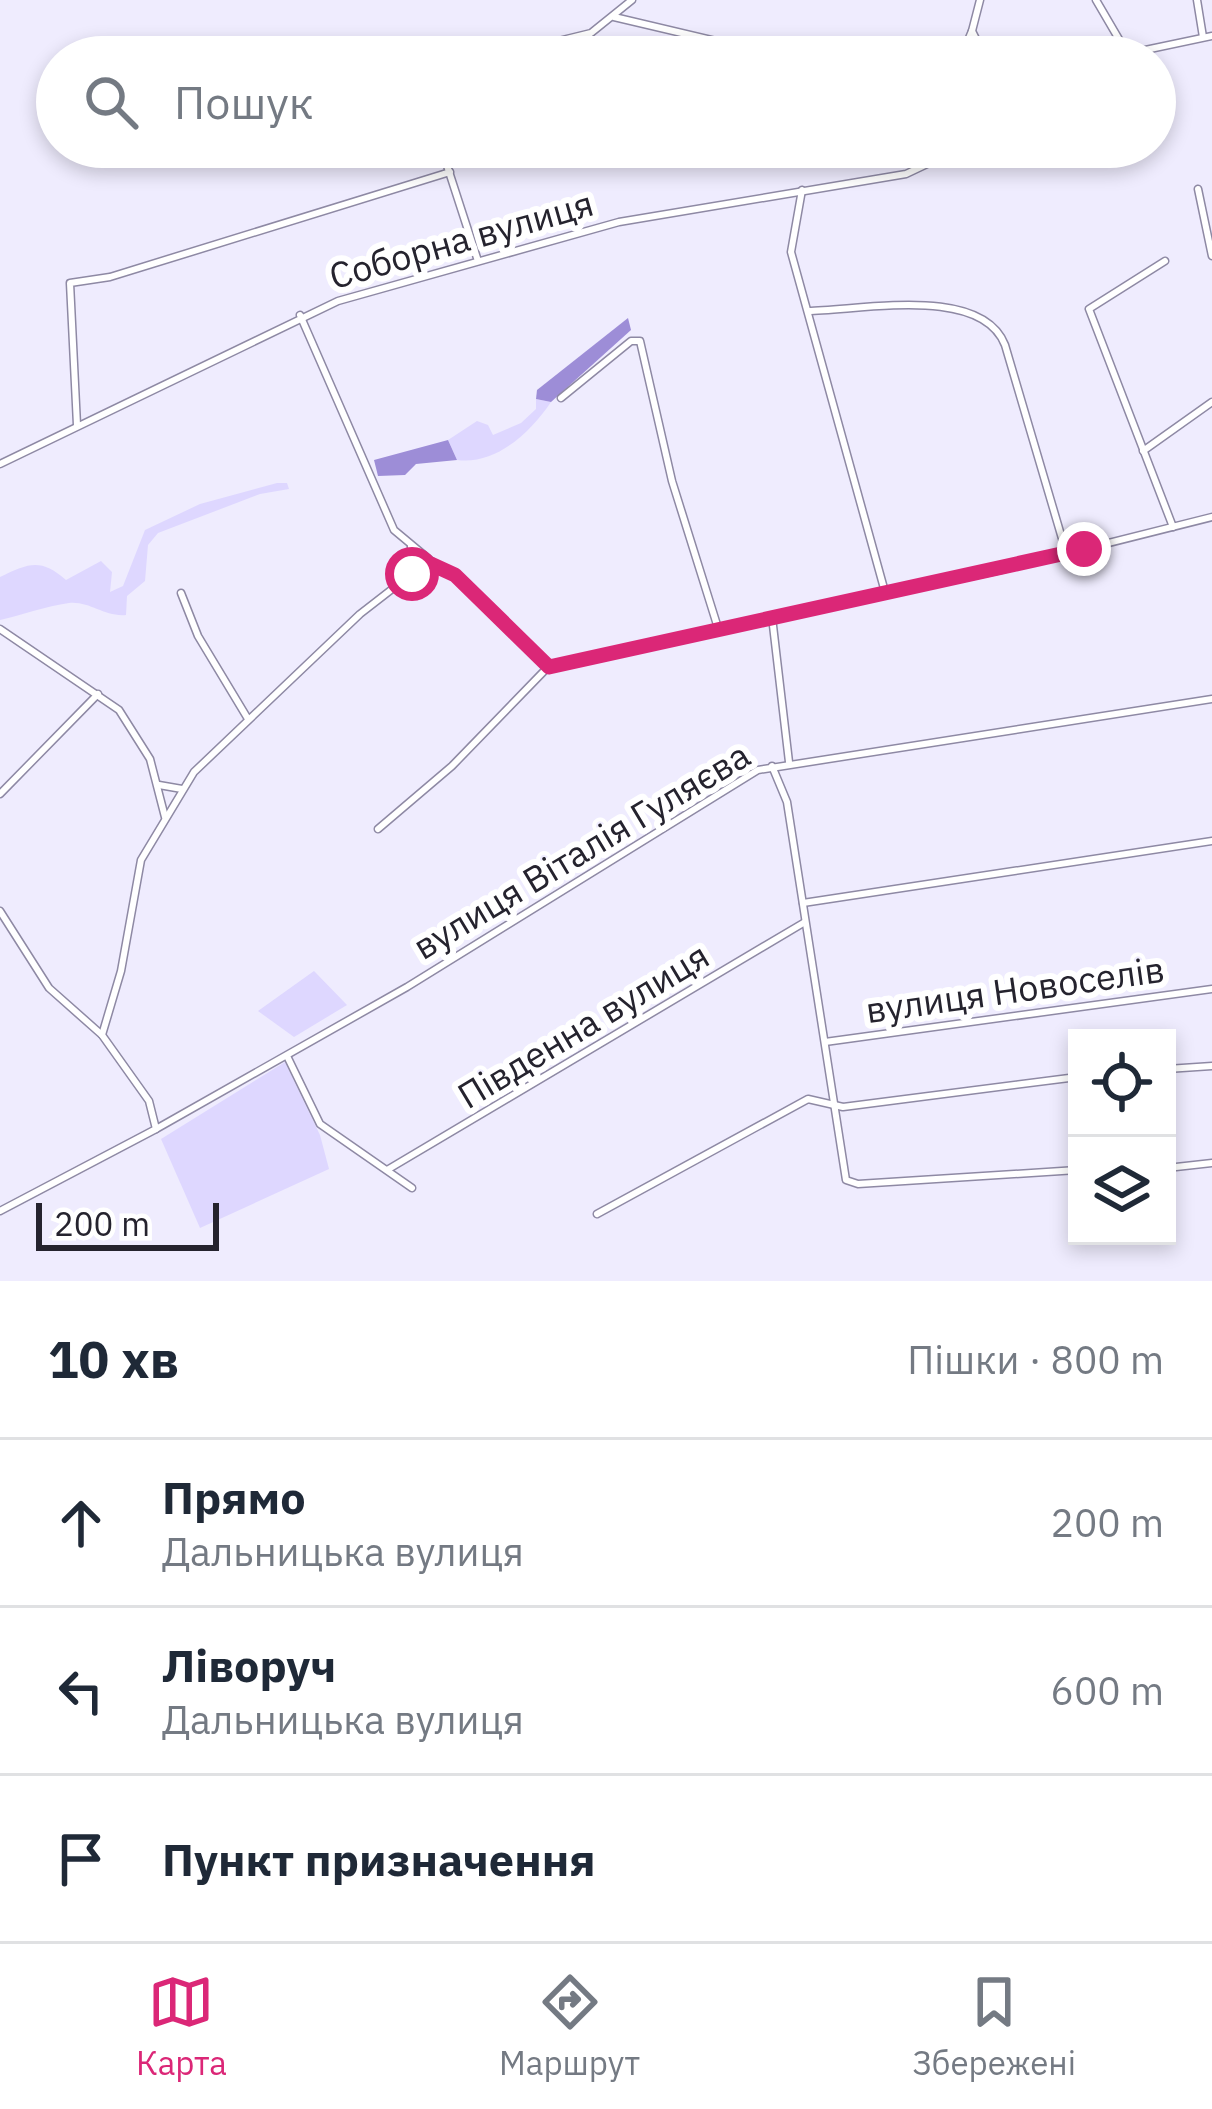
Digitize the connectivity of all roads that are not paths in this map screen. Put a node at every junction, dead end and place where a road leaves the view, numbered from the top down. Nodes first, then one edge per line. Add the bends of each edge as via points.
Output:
1 (632, 0) edge
2 (980, 0) edge
3 (1096, 0) edge
4 (1197, 0) edge
5 (614, 17) junction
6 (972, 31) junction
7 (579, 36) edge
8 (695, 36) edge
9 (970, 36) edge
10 (974, 36) edge
11 (1117, 36) edge
12 (1208, 36) edge
13 (1176, 43) edge
14 (449, 168) edge
15 (919, 168) edge
16 (450, 172) junction
17 (1198, 189) dead end
18 (802, 190) junction
19 (1212, 256) edge
20 (478, 261) junction
21 (1165, 261) dead end
22 (808, 311) junction
23 (300, 314) junction
24 (561, 398) dead end
25 (1212, 402) edge
26 (77, 425) junction
27 (1144, 451) junction
28 (0, 464) edge
29 (1212, 517) edge
30 (1173, 527) junction
31 (411, 545) junction
32 (1066, 552) junction
33 (436, 565) junction
34 (412, 574) junction
35 (885, 592) junction
36 (181, 593) dead end
37 (772, 616) junction
38 (0, 628) edge
39 (718, 628) junction
40 (549, 667) junction
41 (99, 694) junction
42 (1212, 699) edge
43 (248, 719) junction
44 (789, 764) junction
45 (772, 766) junction
46 (159, 785) junction
47 (182, 789) junction
48 (0, 794) edge
49 (165, 817) junction
50 (378, 829) dead end
51 (1212, 841) edge
52 (803, 903) junction
53 (0, 911) edge
54 (805, 922) junction
55 (0, 923) edge
56 (9, 932) junction
57 (1212, 989) edge
58 (102, 1035) junction
59 (825, 1042) junction
60 (287, 1056) junction
61 (1212, 1066) edge
62 (1176, 1069) edge
63 (1068, 1078) edge
64 (833, 1104) junction
65 (156, 1129) junction
66 (1212, 1163) edge
67 (1176, 1167) edge
68 (386, 1170) junction
69 (1068, 1171) edge
70 (412, 1188) dead end
71 (0, 1211) edge
72 (597, 1214) dead end

1 - 5 street
2 - 6 street
3 - 11 street
4 - 12 street
5 - 7 street
5 - 8 street
6 - 9 street
6 - 10 street
12 - 13 street
14 - 16 street
15 - 18 street, Соборна вулиця
16 - 20 street
16 - 26 street via 70,284
17 - 19 street
18 - 20 street, Соборна вулиця via 619,222
18 - 22 street via 791,246
20 - 23 street, Соборна вулиця
21 - 27 street via 1090,309
22 - 32 street via 874,304 949,309 993,326
22 - 35 street
23 - 26 street, Соборна вулиця
23 - 31 street via 394,530
24 - 39 street via 640,341
25 - 27 street
26 - 28 street, Соборна вулиця
27 - 30 street
29 - 30 street
30 - 32 street
31 - 33 street
31 - 34 street
32 - 35 street
33 - 34 street
33 - 40 street
34 - 43 street
35 - 37 street
36 - 43 street
37 - 39 street
37 - 44 street
38 - 41 street
39 - 40 street
40 - 50 street
41 - 46 street via 130,724
41 - 48 street
42 - 44 street, вулиця Віталія Гуляєва
43 - 47 street
44 - 45 street, вулиця Віталія Гуляєва
45 - 52 street via 787,802
45 - 60 street, вулиця Віталія Гуляєва
46 - 47 street
46 - 49 street
47 - 49 street
49 - 58 street via 141,860
51 - 52 street
52 - 54 street
53 - 56 street
54 - 59 street
54 - 68 street, Південна вулиця
55 - 56 street
56 - 58 street via 50,988
57 - 59 street, вулиця Новоселів
58 - 65 street via 149,1101
59 - 64 street
60 - 65 street, вулиця Віталія Гуляєва
60 - 68 street via 320,1124
61 - 62 street
63 - 64 street
64 - 69 street via 846,1180 858,1184
64 - 72 street via 801,1101
65 - 71 street, вулиця Віталія Гуляєва
66 - 67 street
68 - 70 street

